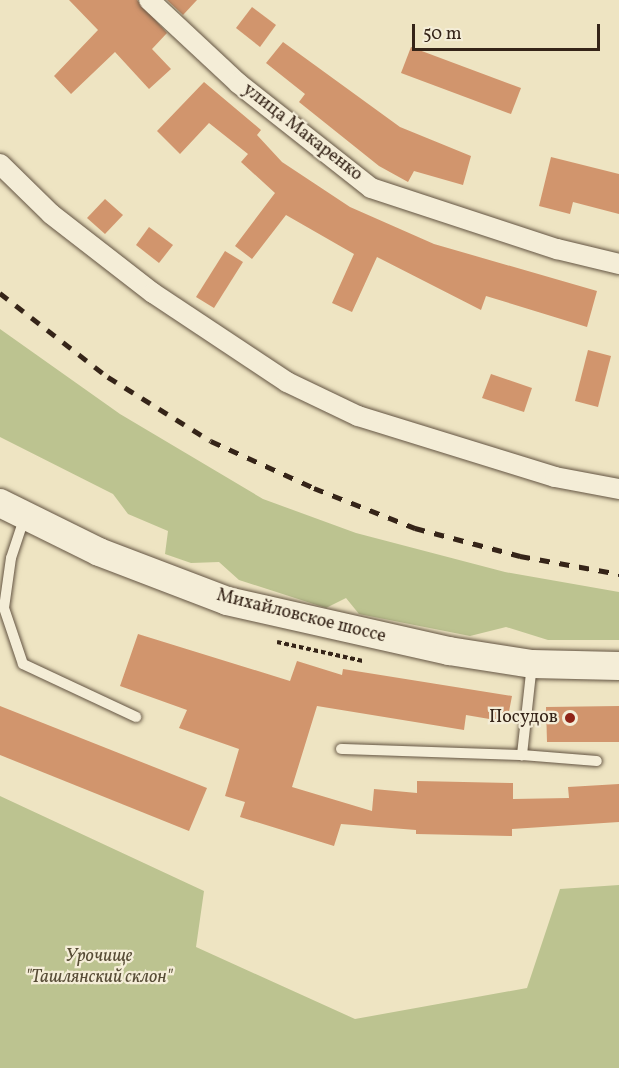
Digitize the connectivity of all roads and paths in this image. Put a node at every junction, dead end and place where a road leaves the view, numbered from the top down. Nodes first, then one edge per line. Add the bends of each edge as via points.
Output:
1 (149, 0) edge
2 (0, 164) edge
3 (619, 264) edge
4 (619, 489) edge
5 (0, 502) edge
6 (25, 516) junction
7 (532, 664) junction
8 (619, 666) edge
9 (136, 717) dead end
10 (341, 749) dead end
11 (522, 756) junction
12 (597, 761) dead end

1 - 3 street, улица Макаренко via 238,83 370,188 557,249
2 - 4 street via 51,214 153,293 287,382 358,416 555,477
5 - 6 main road, Михайловское шоссе
6 - 7 main road, Михайловское шоссе via 99,552 227,601 336,629
6 - 9 lane via 11,558 4,608 23,664
7 - 8 main road, Михайловское шоссе
7 - 11 lane
10 - 11 lane
11 - 12 lane

